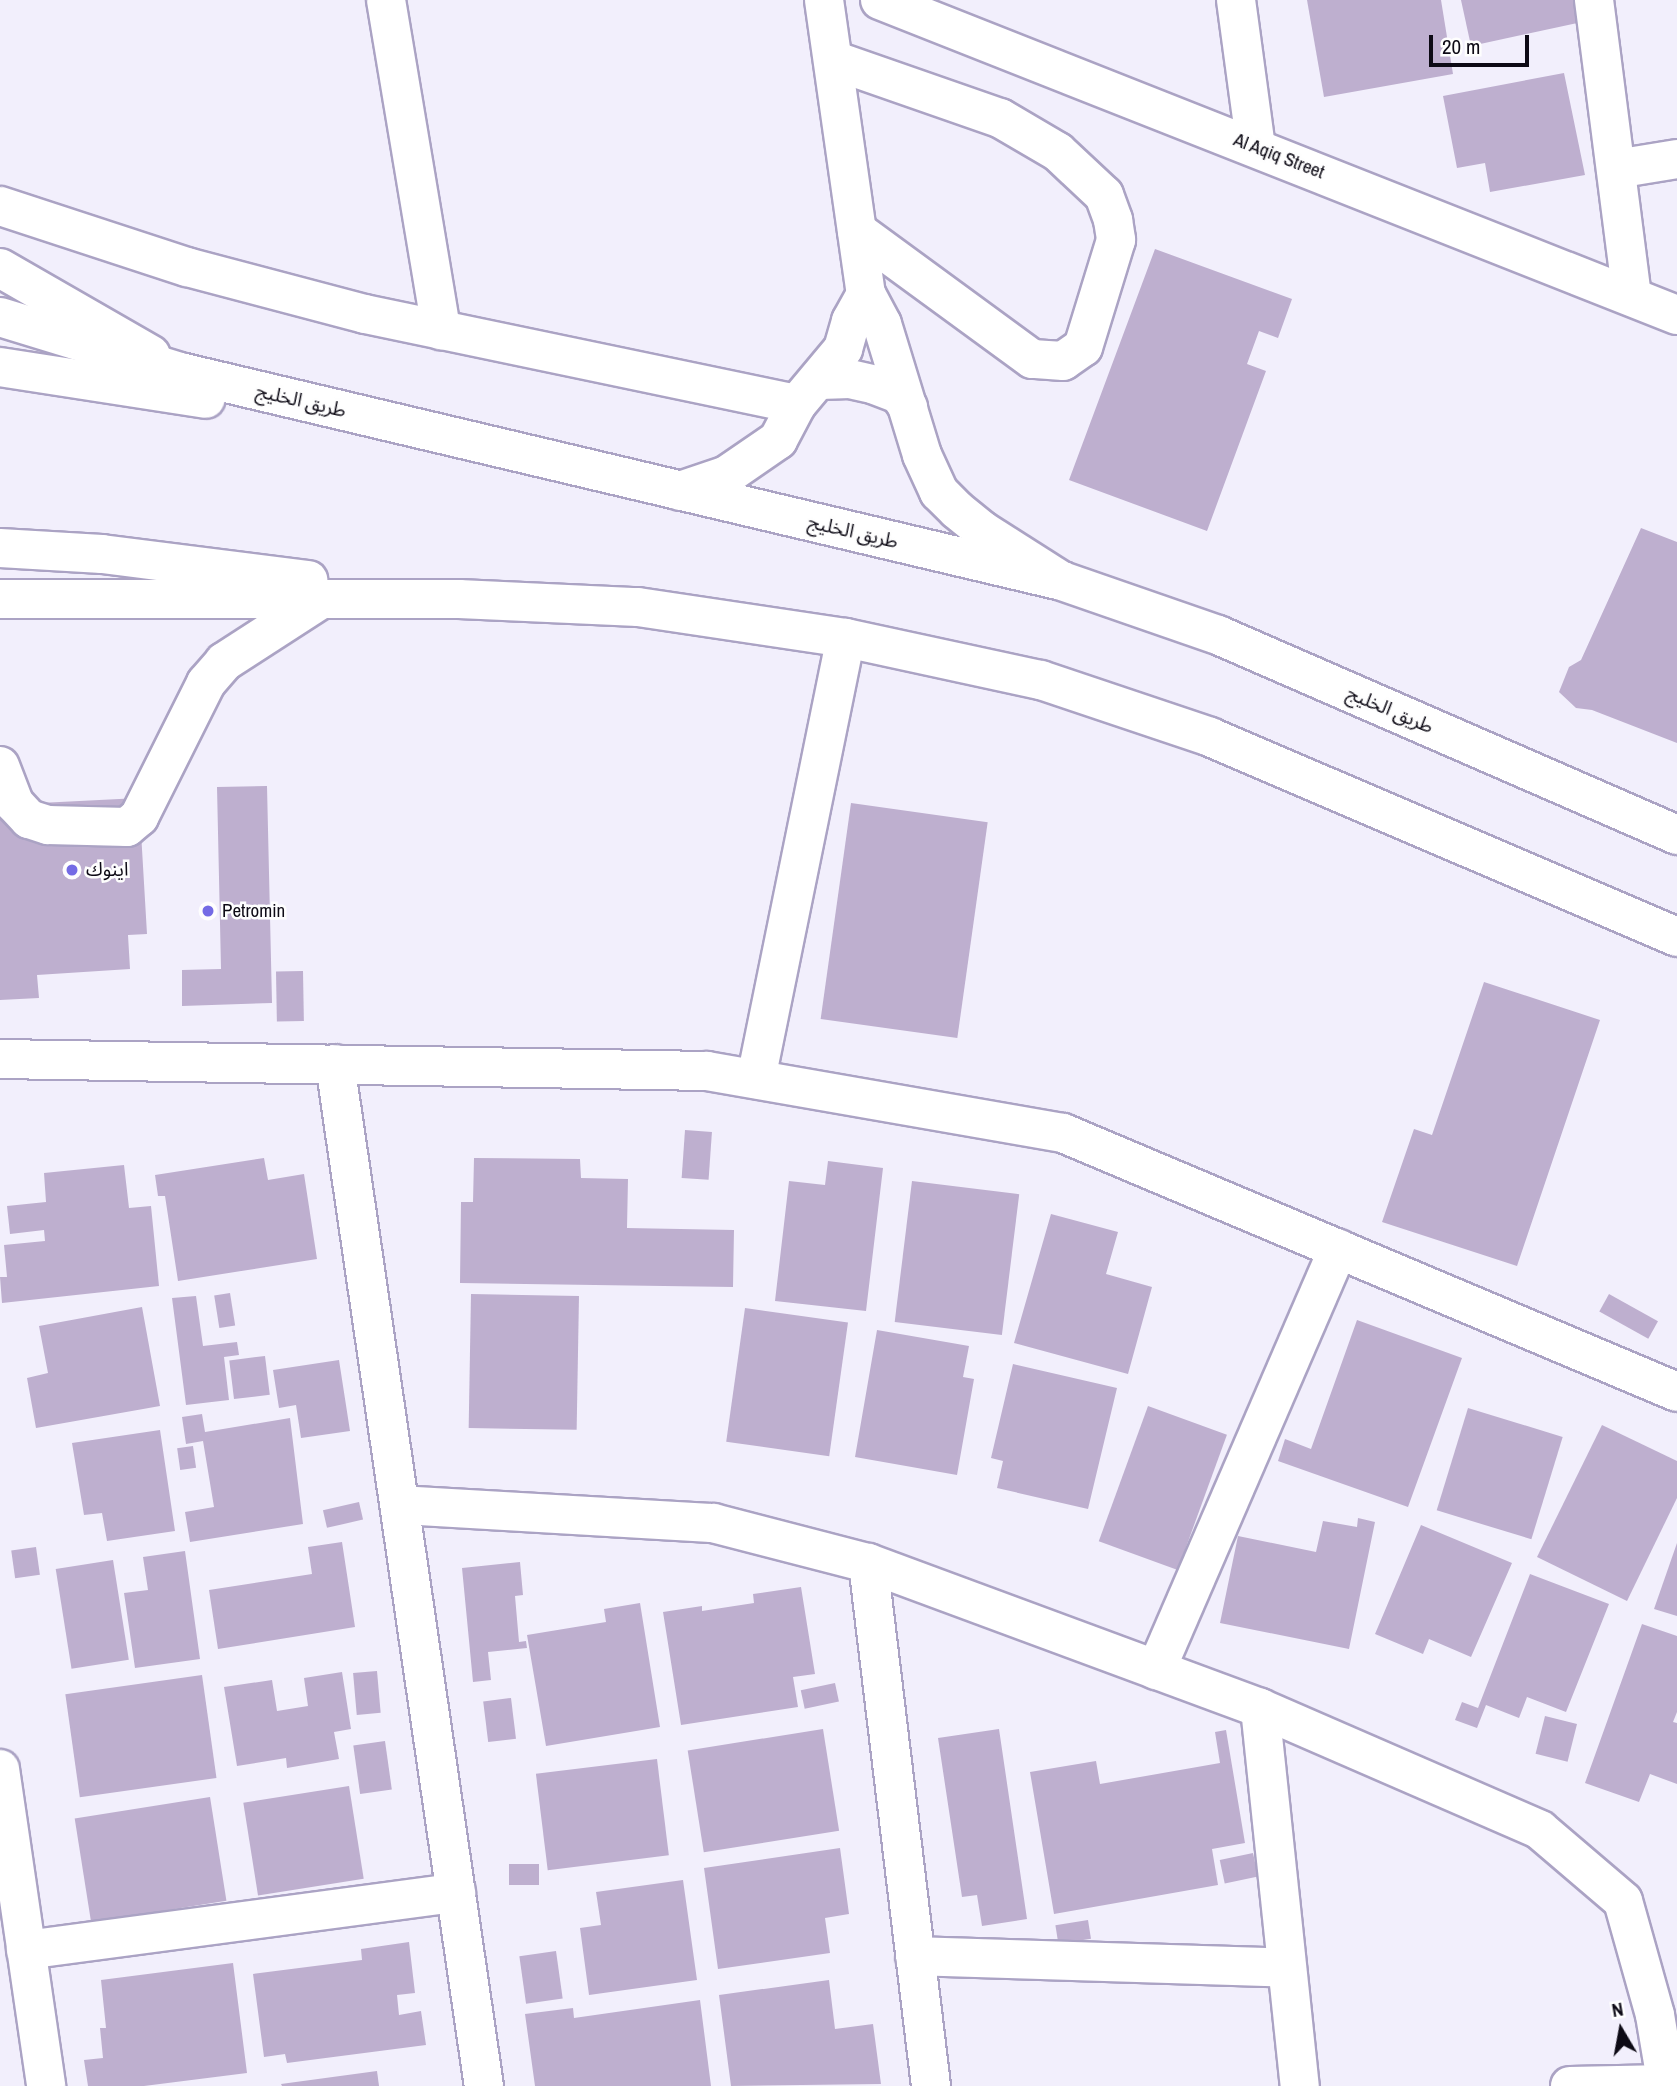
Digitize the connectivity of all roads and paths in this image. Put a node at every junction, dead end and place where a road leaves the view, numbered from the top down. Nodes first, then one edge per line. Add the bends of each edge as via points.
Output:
1 (386, 0) edge
2 (824, 0) edge
3 (880, 0) edge
4 (1236, 0) edge
5 (1594, 0) edge
6 (832, 60) junction
7 (1256, 147) junction
8 (1677, 159) edge
9 (1616, 169) junction
10 (0, 206) edge
11 (857, 231) junction
12 (0, 268) edge
13 (866, 294) junction
14 (1632, 295) junction
15 (1677, 315) edge
16 (0, 317) edge
17 (441, 330) junction
18 (0, 367) edge
19 (180, 372) junction
20 (808, 392) junction
21 (908, 407) junction
22 (429, 432) junction
23 (680, 491) junction
24 (0, 548) edge
25 (1062, 581) junction
26 (0, 599) edge
27 (459, 599) junction
28 (320, 600) junction
29 (846, 638) junction
30 (0, 765) edge
31 (1677, 835) edge
32 (1677, 937) edge
33 (0, 1059) edge
34 (335, 1065) junction
35 (756, 1079) junction
36 (1338, 1249) junction
37 (1677, 1392) edge
38 (400, 1505) junction
39 (868, 1563) junction
40 (1156, 1670) junction
41 (1260, 1708) junction
42 (0, 1775) edge
43 (456, 1893) junction
44 (26, 1950) junction
45 (915, 1956) junction
46 (1287, 1968) junction
47 (1667, 2085) edge
48 (46, 2086) edge
49 (484, 2086) edge
50 (931, 2086) edge
51 (1300, 2086) edge
52 (1570, 2086) edge

1 - 17 street
2 - 6 street
3 - 7 street, Al Aqiq Street
4 - 7 street
5 - 9 street
6 - 11 street
6 - 11 street via 999,118 1058,152 1104,195 1115,240 1083,347 1063,362 1032,359
7 - 14 street, Al Aqiq Street
8 - 9 street
9 - 14 street
10 - 17 street via 187,267
11 - 13 street
12 - 19 street
13 - 20 street via 843,349
13 - 21 street via 882,324
14 - 15 street, Al Aqiq Street
16 - 19 street, طريق الخليج
17 - 20 street
18 - 22 street
19 - 22 street, طريق الخليج
20 - 21 street via 850,379 899,394
20 - 23 street via 778,440 727,475
21 - 25 street via 939,492 984,531
22 - 23 street, طريق الخليج
23 - 25 street, طريق الخليج
24 - 27 street via 102,554
25 - 31 street, طريق الخليج via 1219,635
26 - 28 street
27 - 28 street
27 - 29 street via 638,607
28 - 30 street via 224,662 206,683 139,817 127,827 48,825 29,819 14,803
29 - 32 street via 1041,680 1210,737
29 - 35 street
33 - 34 street
34 - 35 street via 707,1071
34 - 38 street
35 - 36 street via 1063,1133
36 - 37 street
36 - 40 street
38 - 39 street via 713,1523
38 - 43 street
39 - 40 street
39 - 45 street
40 - 41 street
41 - 46 street
41 - 47 street via 1540,1830 1623,1901 1655,2015
42 - 44 street
43 - 44 street
43 - 49 street
44 - 48 street
45 - 46 street
45 - 50 street
46 - 51 street
47 - 52 street

